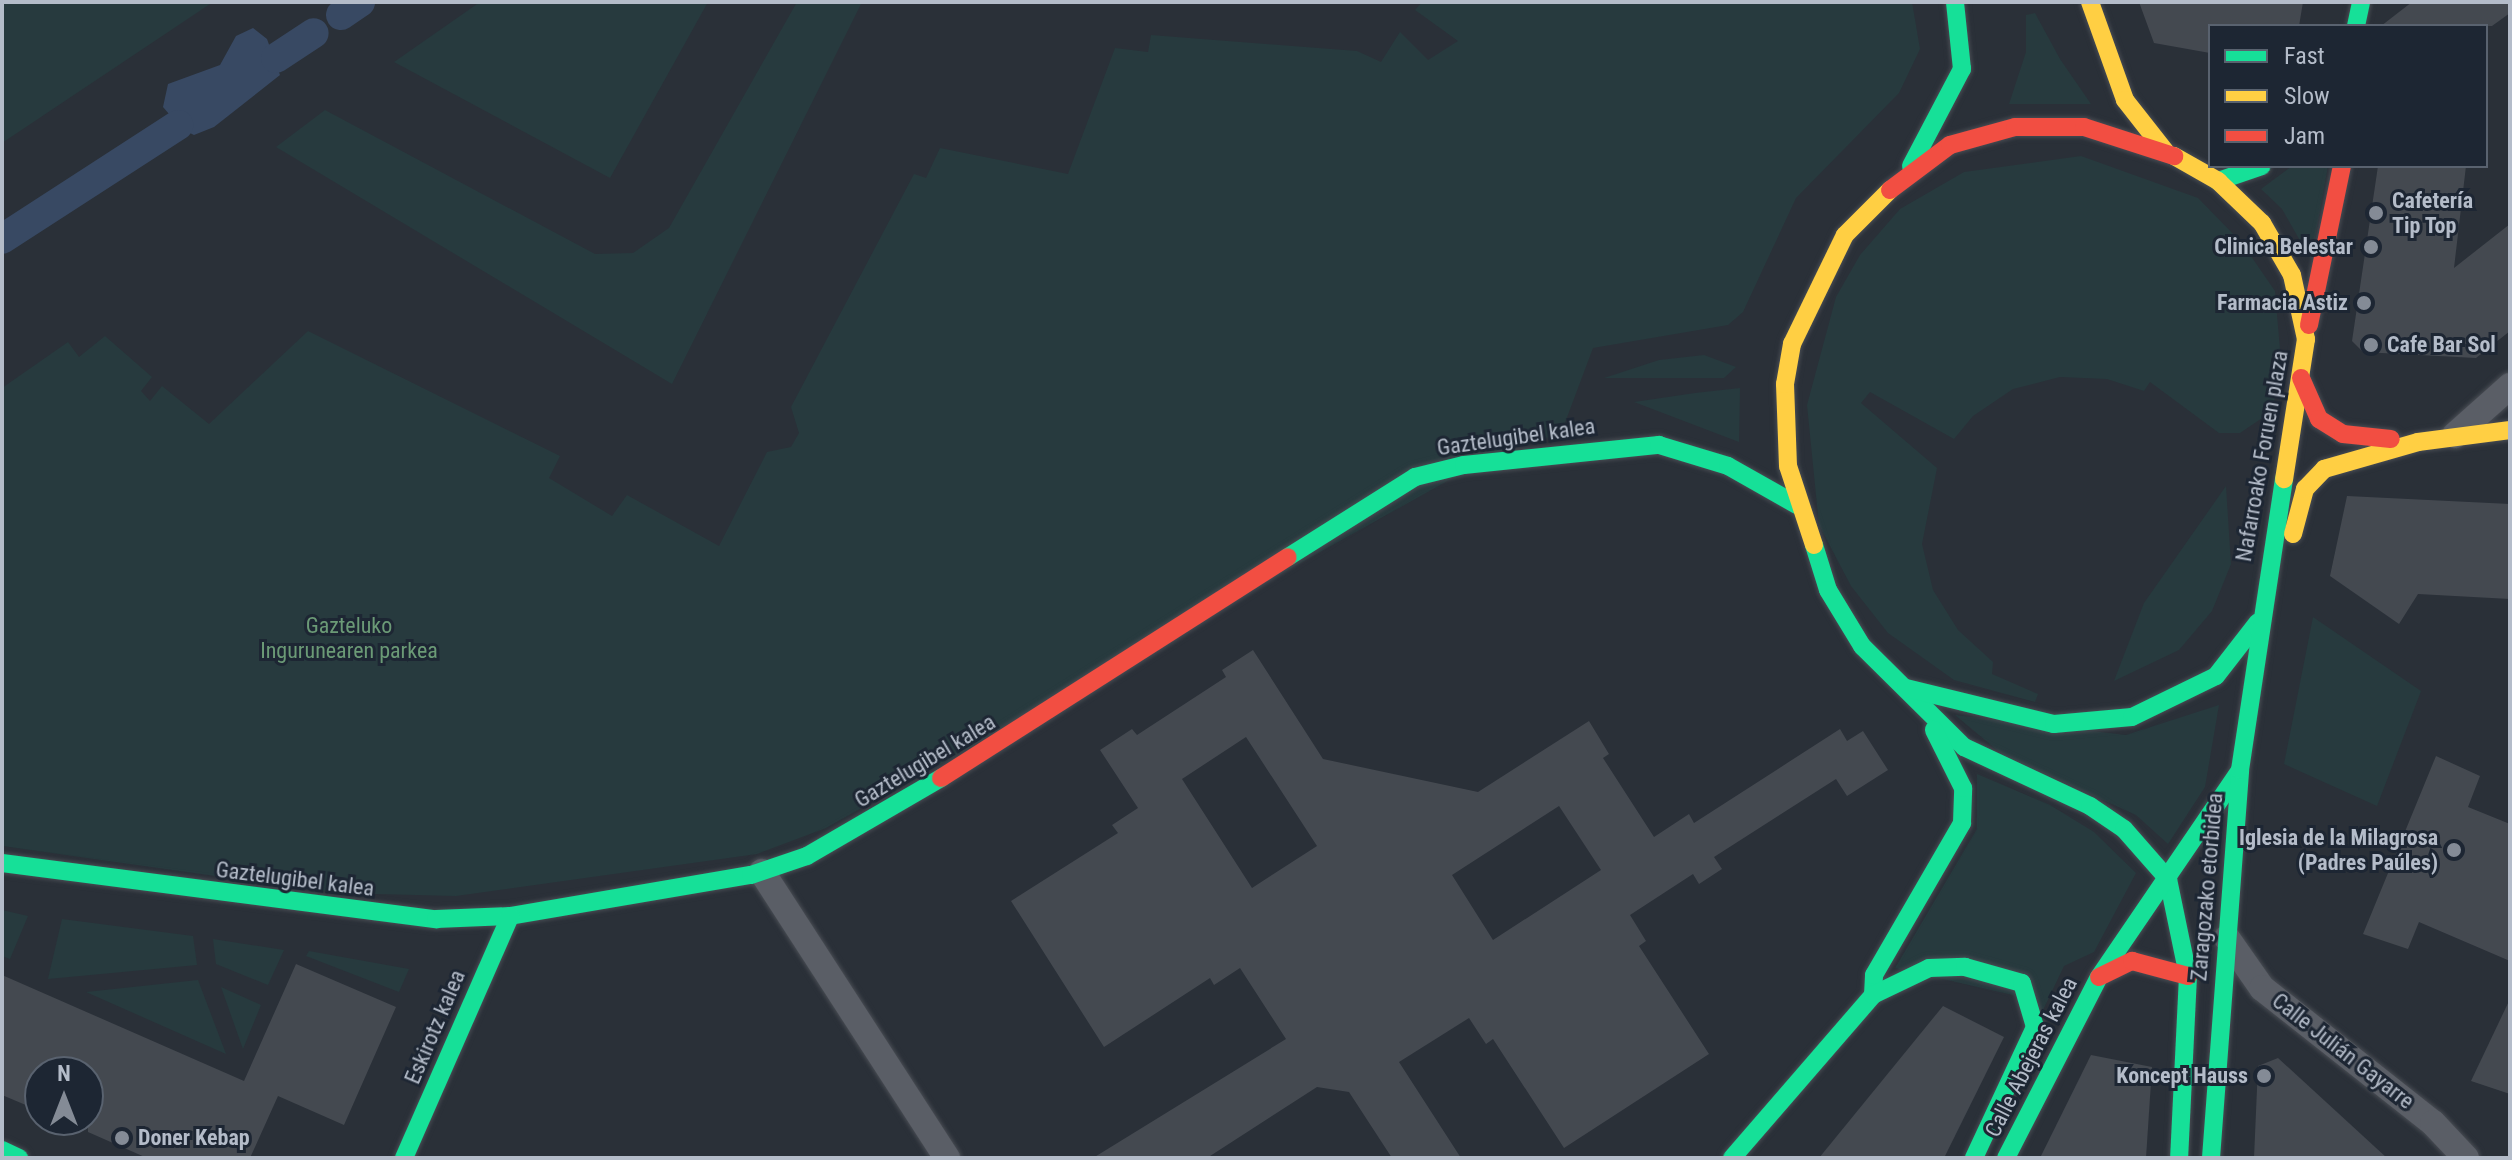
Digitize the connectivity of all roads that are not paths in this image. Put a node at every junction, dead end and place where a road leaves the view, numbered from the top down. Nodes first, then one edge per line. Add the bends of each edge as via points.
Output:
1 (1955, 2) edge
2 (2090, 2) edge
3 (2165, 151) junction
4 (2256, 168) edge
5 (2342, 168) edge
6 (1903, 178) junction
7 (2218, 181) junction
8 (2306, 339) junction
9 (2301, 378) junction
10 (2510, 386) edge
11 (2510, 430) edge
12 (2455, 435) junction
13 (2418, 442) junction
14 (1797, 505) junction
15 (2266, 577) junction
16 (2258, 621) junction
17 (1906, 688) junction
18 (2240, 770) junction
19 (2, 863) edge
20 (762, 872) junction
21 (2168, 879) junction
22 (510, 916) junction
23 (2227, 938) junction
24 (2188, 976) junction
25 (2099, 977) junction
26 (1873, 995) junction
27 (2, 1150) edge
28 (19, 1158) edge
29 (404, 1158) edge
30 (947, 1158) edge
31 (1732, 1158) edge
32 (1974, 1158) edge
33 (2006, 1158) edge
34 (2179, 1158) edge
35 (2211, 1158) edge
36 (2466, 1158) edge

1 - 6 street via 1962,69
2 - 3 street via 2125,100
3 - 6 street, Nafarroako Foruen plaza via 2084,127 2015,127 1950,145
3 - 7 street, Nafarroako Foruen plaza
4 - 7 street
5 - 8 street
6 - 14 street, Nafarroako Foruen plaza via 1838,247 1792,344 1784,425
7 - 8 street, Nafarroako Foruen plaza via 2262,223 2292,275
8 - 9 street, Nafarroako Foruen plaza
9 - 13 street via 2319,419 2343,434
9 - 15 street, Nafarroako Foruen plaza
10 - 12 street
11 - 12 street
12 - 13 street
13 - 15 street via 2324,469 2305,489 2288,563
14 - 17 street, Nafarroako Foruen plaza via 1828,590 1862,646
14 - 20 street, Gaztelugibel kalea via 1728,466 1659,445 1464,465 1415,477 880,816
15 - 16 street, Nafarroako Foruen plaza
16 - 17 street, Nafarroako Foruen plaza via 2216,676 2191,694 2101,723 2054,724
16 - 18 street, Zaragozako etorbidea
17 - 21 street, Zaragozako etorbidea via 1964,747 2124,829
17 - 26 street via 1948,751 1963,788 1962,823 1874,975
18 - 21 street, Calle Abejeras kalea
18 - 23 street, Zaragozako etorbidea
19 - 22 street, Gaztelugibel kalea via 436,919
20 - 22 street, Gaztelugibel kalea
20 - 30 street
21 - 24 street, Zaragozako etorbidea
21 - 25 street, Calle Abejeras kalea
22 - 29 street, Eskirotz kalea
23 - 35 street, Zaragozako etorbidea
23 - 36 street, Calle Julián Gayarre via 2262,988 2433,1123
24 - 25 street, Calle Abejeras kalea via 2132,961
24 - 34 street, Zaragozako etorbidea
25 - 33 street, Calle Abejeras kalea
26 - 31 street
26 - 32 street, Calle Abejeras kalea via 1929,968 2003,973 2022,983 2035,1027
27 - 28 street

